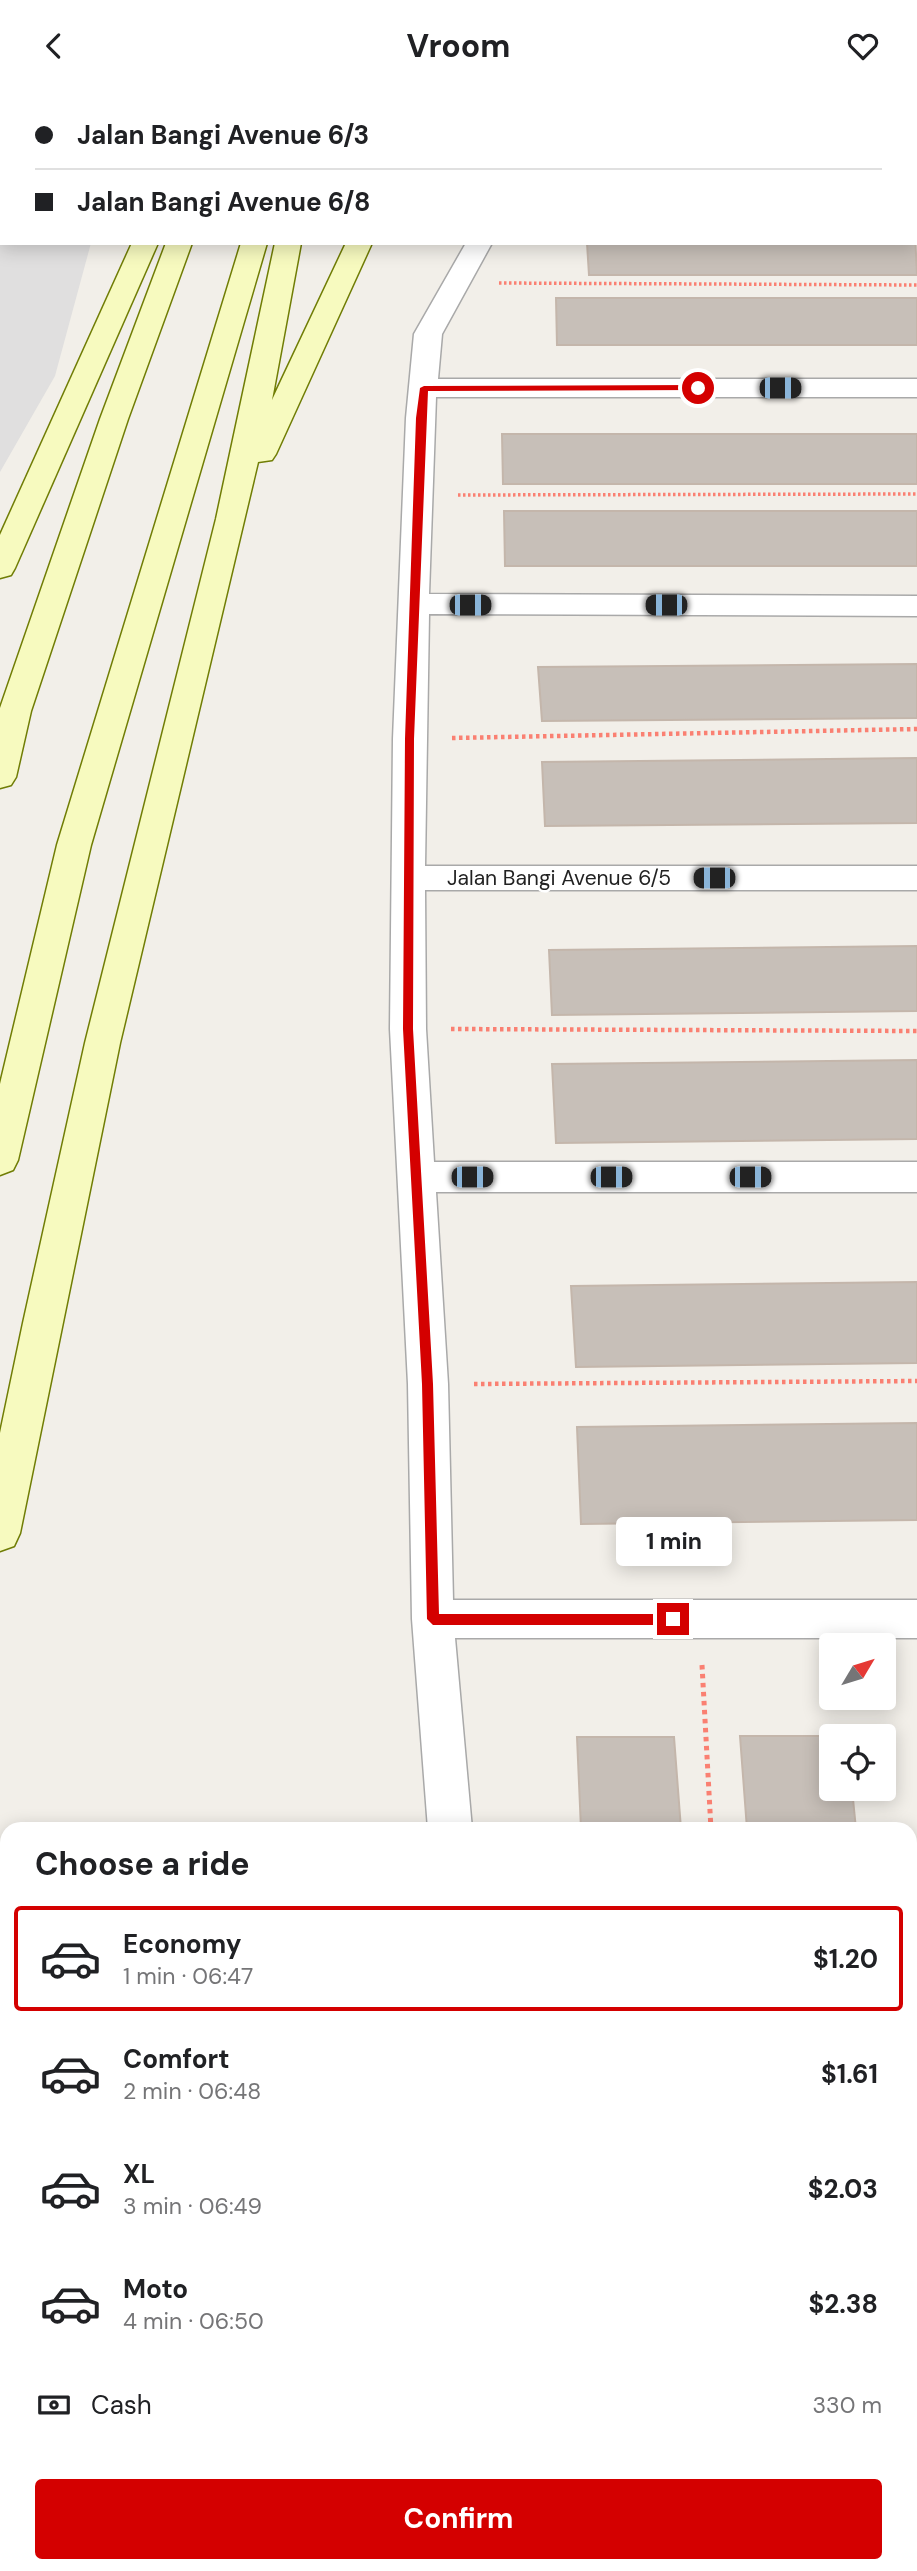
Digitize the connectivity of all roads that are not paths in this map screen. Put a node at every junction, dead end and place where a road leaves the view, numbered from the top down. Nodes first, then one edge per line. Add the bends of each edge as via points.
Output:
1 (144, 245) edge
2 (178, 245) edge
3 (253, 245) edge
4 (288, 245) edge
5 (358, 245) edge
6 (478, 245) edge
7 (424, 388) junction
8 (917, 388) edge
9 (225, 552) junction
10 (0, 568) edge
11 (414, 604) junction
12 (917, 606) edge
13 (0, 777) edge
14 (410, 878) junction
15 (917, 878) edge
16 (0, 1160) edge
17 (416, 1177) junction
18 (917, 1177) edge
19 (0, 1533) edge
20 (433, 1619) junction
21 (917, 1619) edge
22 (449, 1822) edge

1 - 10 main road
2 - 13 main road via 15,711
3 - 16 main road via 74,845
4 - 9 main road
5 - 9 main road via 272,426
6 - 7 street via 428,334
7 - 8 street
7 - 11 street
9 - 19 main road via 66,1200
11 - 12 street
11 - 14 street
14 - 15 street, Jalan Bangi Avenue 6/5
14 - 17 street via 408,1029
17 - 18 street
17 - 20 street via 428,1384
20 - 21 street
20 - 22 street

